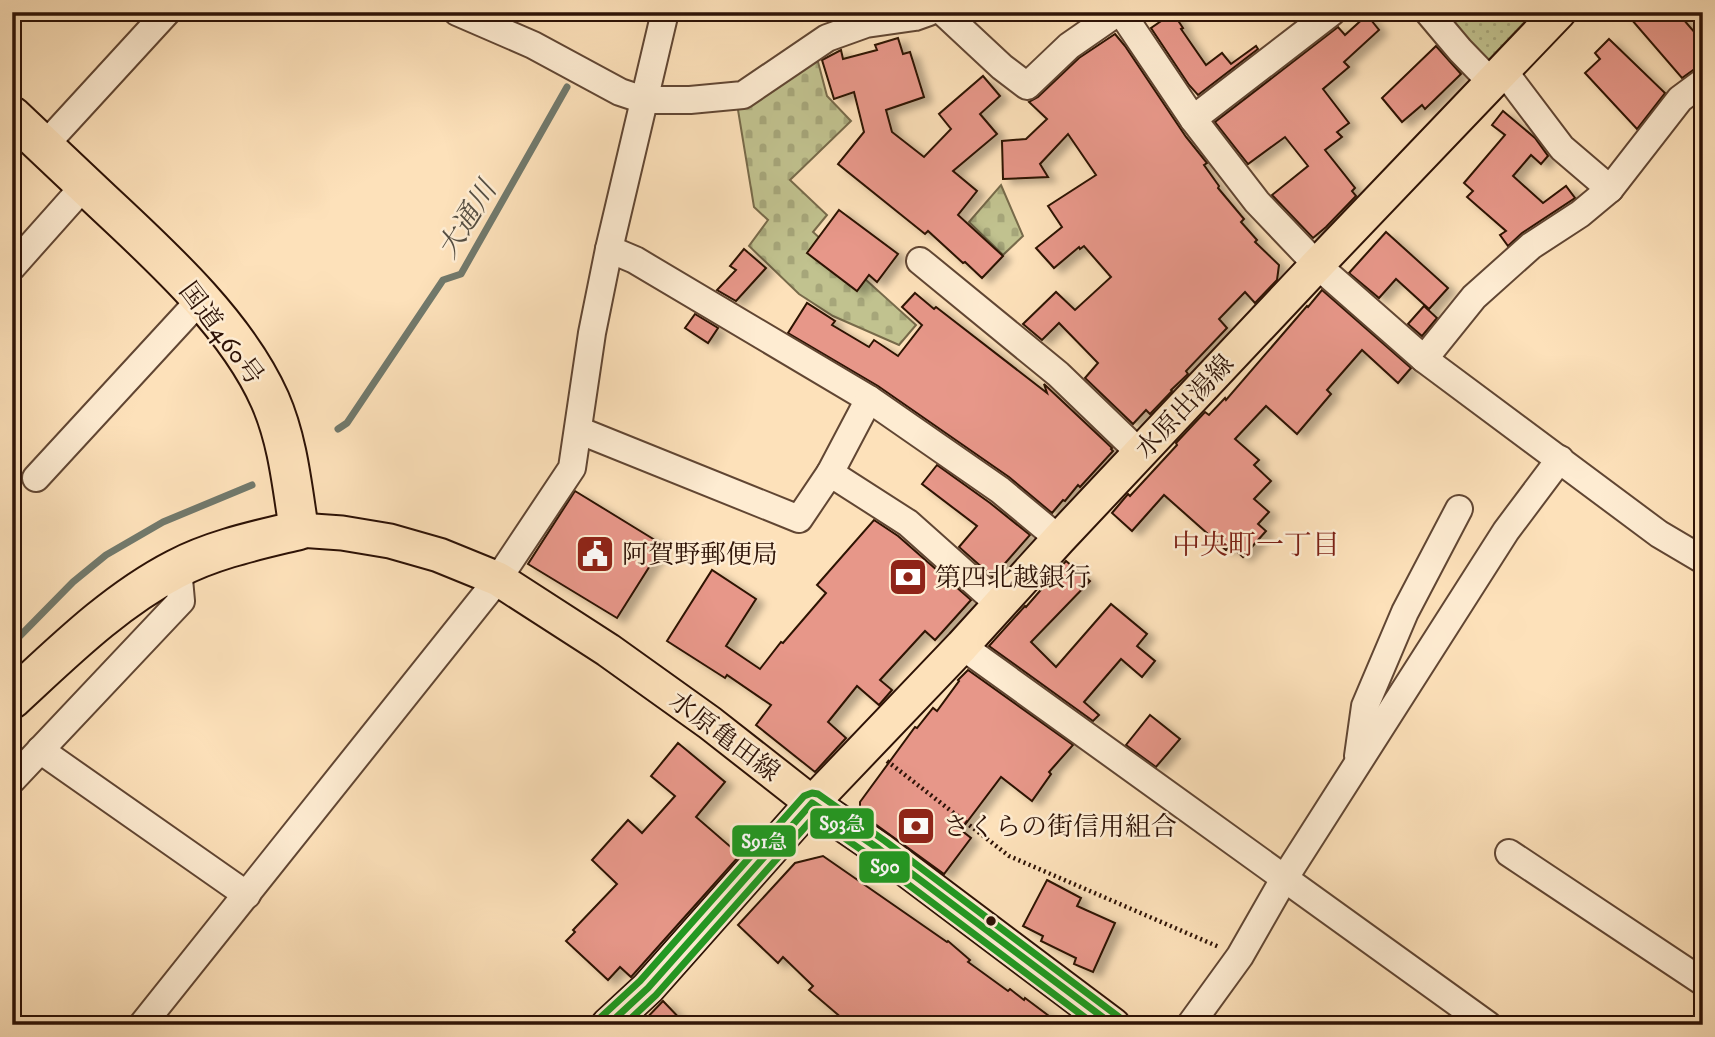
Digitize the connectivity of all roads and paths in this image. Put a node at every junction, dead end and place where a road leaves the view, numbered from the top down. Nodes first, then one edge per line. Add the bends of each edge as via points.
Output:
1 (167, 12) edge
2 (457, 12) edge
3 (665, 12) edge
4 (929, 12) edge
5 (943, 12) edge
6 (1119, 12) edge
7 (1332, 12) edge
8 (1428, 12) edge
9 (1551, 15) edge
10 (1497, 76) junction
11 (1703, 82) edge
12 (644, 100) junction
13 (12, 116) edge
14 (1193, 119) junction
15 (44, 146) junction
16 (85, 185) junction
17 (1610, 189) junction
18 (609, 250) junction
19 (920, 261) dead end
20 (1317, 265) junction
21 (12, 267) edge
22 (200, 299) junction
23 (1424, 359) junction
24 (869, 399) junction
25 (578, 430) junction
26 (1140, 453) junction
27 (1560, 460) junction
28 (830, 473) junction
29 (36, 478) dead end
30 (1459, 509) dead end
31 (299, 530) junction
32 (1059, 539) junction
33 (1703, 561) edge
34 (178, 568) junction
35 (498, 579) junction
36 (1000, 605) junction
37 (962, 646) junction
38 (13, 698) edge
39 (866, 746) junction
40 (40, 750) junction
41 (1356, 765) junction
42 (12, 780) edge
43 (812, 803) junction
44 (1509, 853) dead end
45 (1284, 879) junction
46 (247, 895) junction
47 (1240, 956) junction
48 (1703, 982) edge
49 (142, 1025) edge
50 (608, 1025) edge
51 (1113, 1025) edge
52 (1190, 1025) edge
53 (1488, 1025) edge

1 - 15 street
2 - 12 street
3 - 12 street
4 - 12 street via 866,24 827,38 743,95
5 - 6 street via 1027,86 1069,46
6 - 14 street
7 - 14 street
8 - 10 street via 1460,50
9 - 10 main road, 水原出湯線
10 - 17 street via 1562,148
10 - 20 main road, 水原出湯線
11 - 17 street via 1680,99
12 - 18 street
13 - 15 highway, 国道460号
14 - 20 street via 1257,202
15 - 16 highway, 国道460号
16 - 21 street
16 - 22 highway, 国道460号
17 - 23 street via 1531,246 1474,297
18 - 24 street via 635,260
18 - 25 street
19 - 26 street via 1058,373
20 - 23 street
20 - 26 main road, 水原出湯線
22 - 29 street
22 - 31 highway, 国道460号 via 251,363 270,401 285,445
23 - 27 street
24 - 28 street
24 - 32 street via 1000,490
25 - 28 street via 799,519
25 - 35 street via 572,468
26 - 32 main road, 水原出湯線
27 - 33 street
27 - 41 street via 1506,531
28 - 36 street via 908,523
30 - 41 street via 1405,612 1365,706
31 - 34 highway
31 - 35 main road, 水原亀田線 via 390,541
32 - 36 main road, 水原出湯線
34 - 38 highway via 104,617
34 - 40 street via 181,601
35 - 43 main road, 水原亀田線 via 620,658
35 - 46 street
36 - 37 main road, 水原出湯線
37 - 39 main road, 水原出湯線
37 - 45 street
39 - 43 main road, 水原出湯線
39 - 47 path via 1009,856
40 - 42 street
40 - 46 street
41 - 45 street
43 - 50 main road, 水原出湯線 via 648,988
43 - 51 main road, 水原亀田線
44 - 48 street
45 - 47 street
45 - 53 street
46 - 49 street
47 - 52 street

